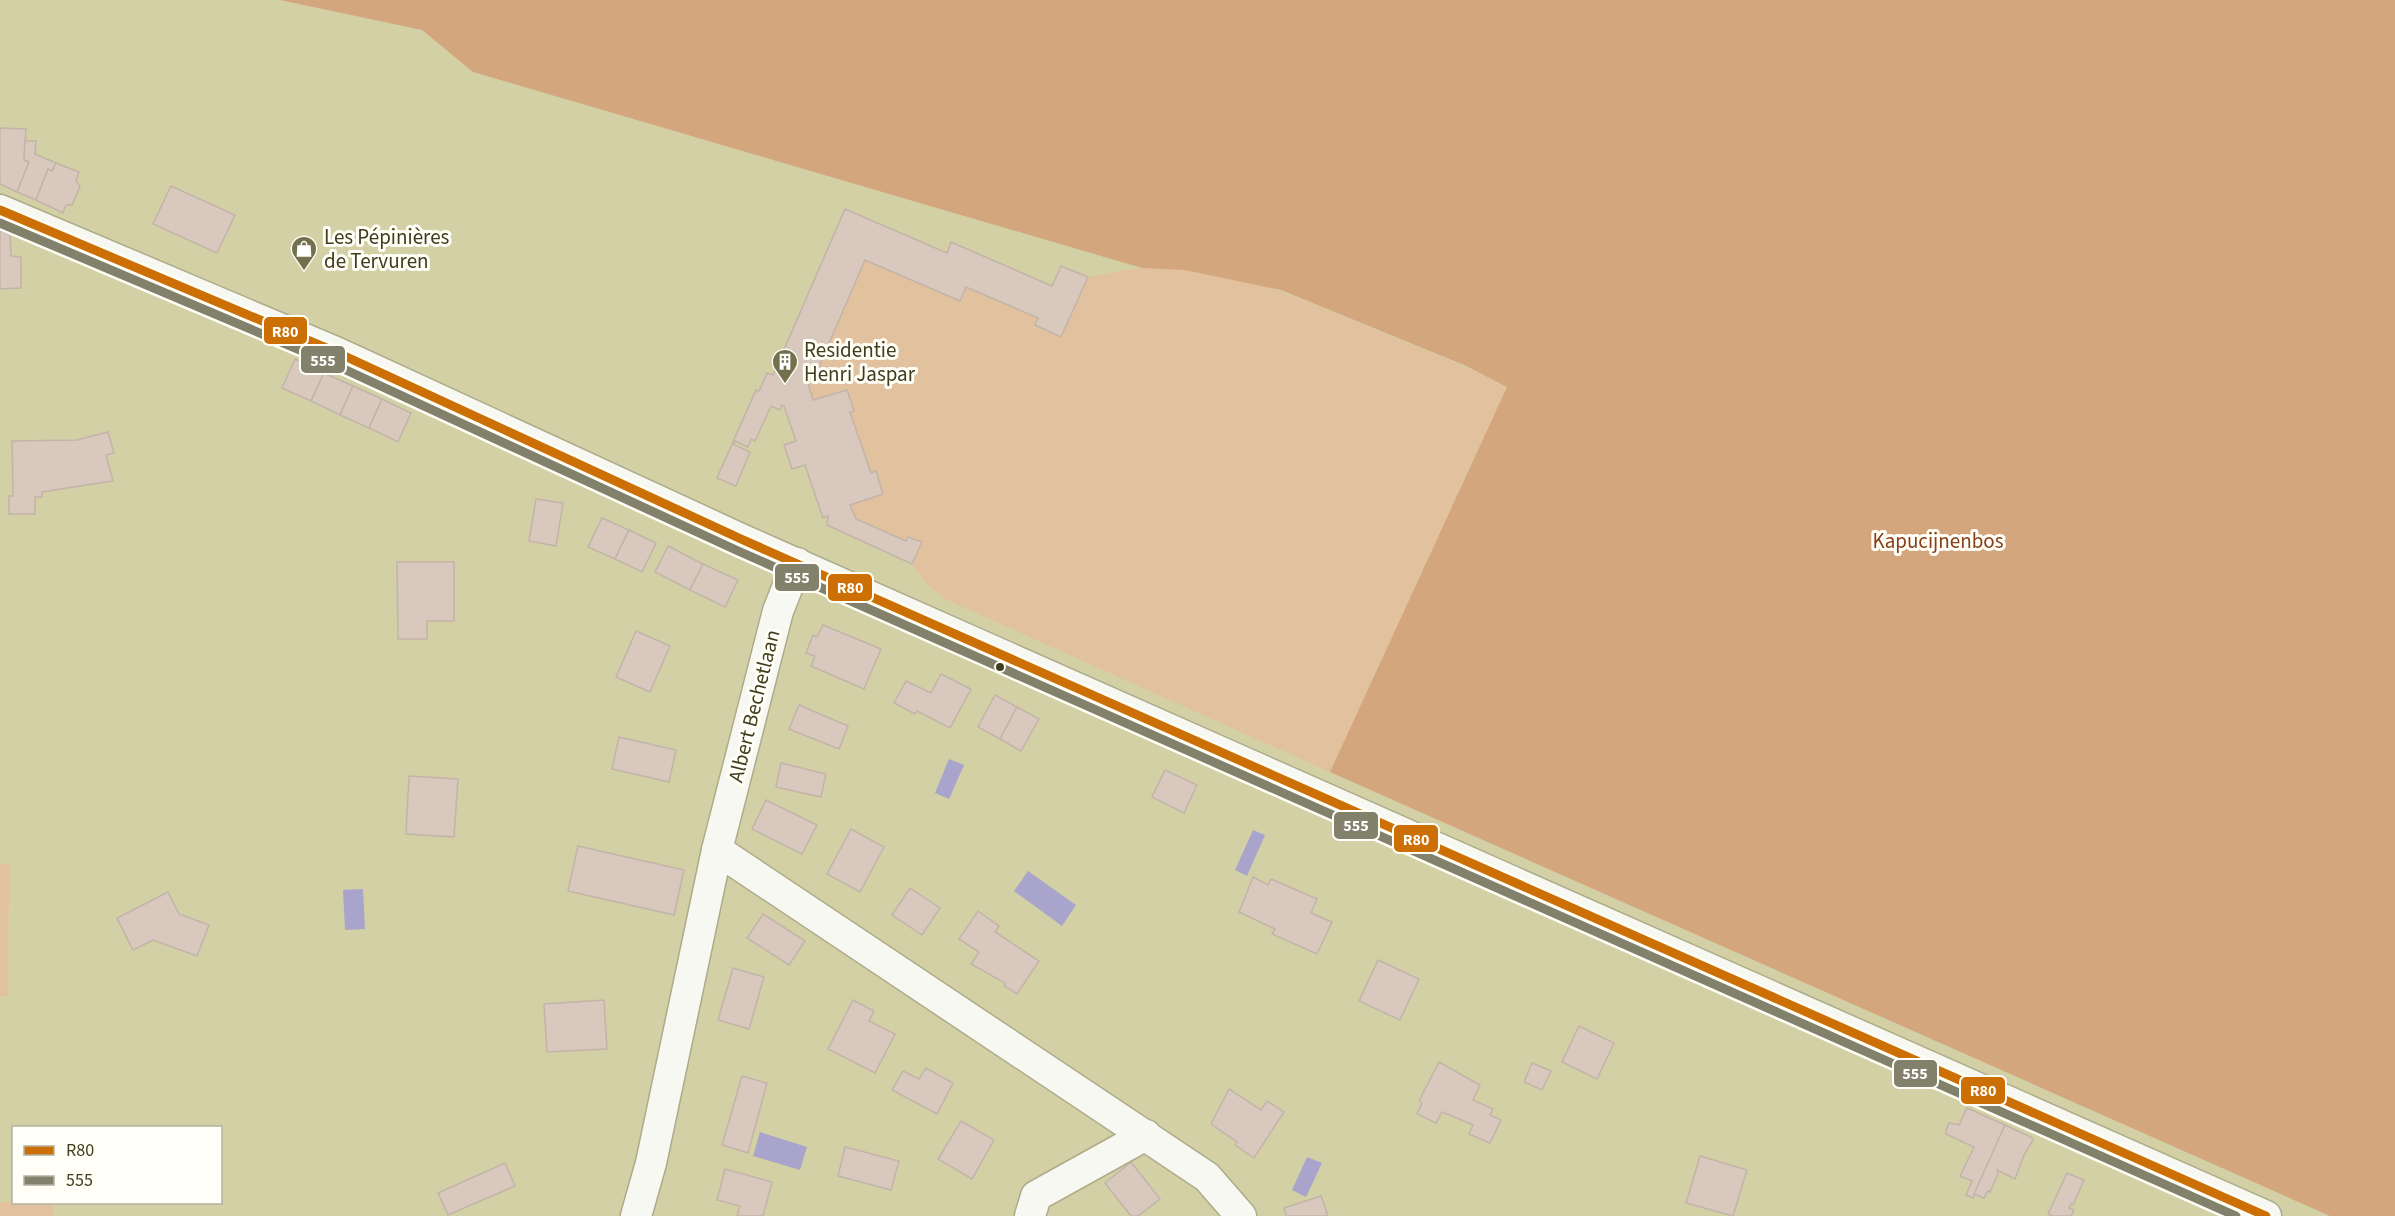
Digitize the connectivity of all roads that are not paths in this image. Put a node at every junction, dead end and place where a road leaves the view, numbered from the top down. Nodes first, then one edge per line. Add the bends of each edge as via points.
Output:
1 (0, 210) edge
2 (797, 563) junction
3 (717, 850) junction
4 (1146, 1135) junction
5 (636, 1216) edge
6 (1030, 1216) edge
7 (1241, 1216) edge
8 (2266, 1216) edge

1 - 2 street via 338,353
2 - 3 street, Albert Bechetlaan via 778,611
2 - 8 street
3 - 4 street
3 - 5 street, Albert Bechetlaan via 651,1163
4 - 6 street via 1036,1196
4 - 7 street via 1207,1177

